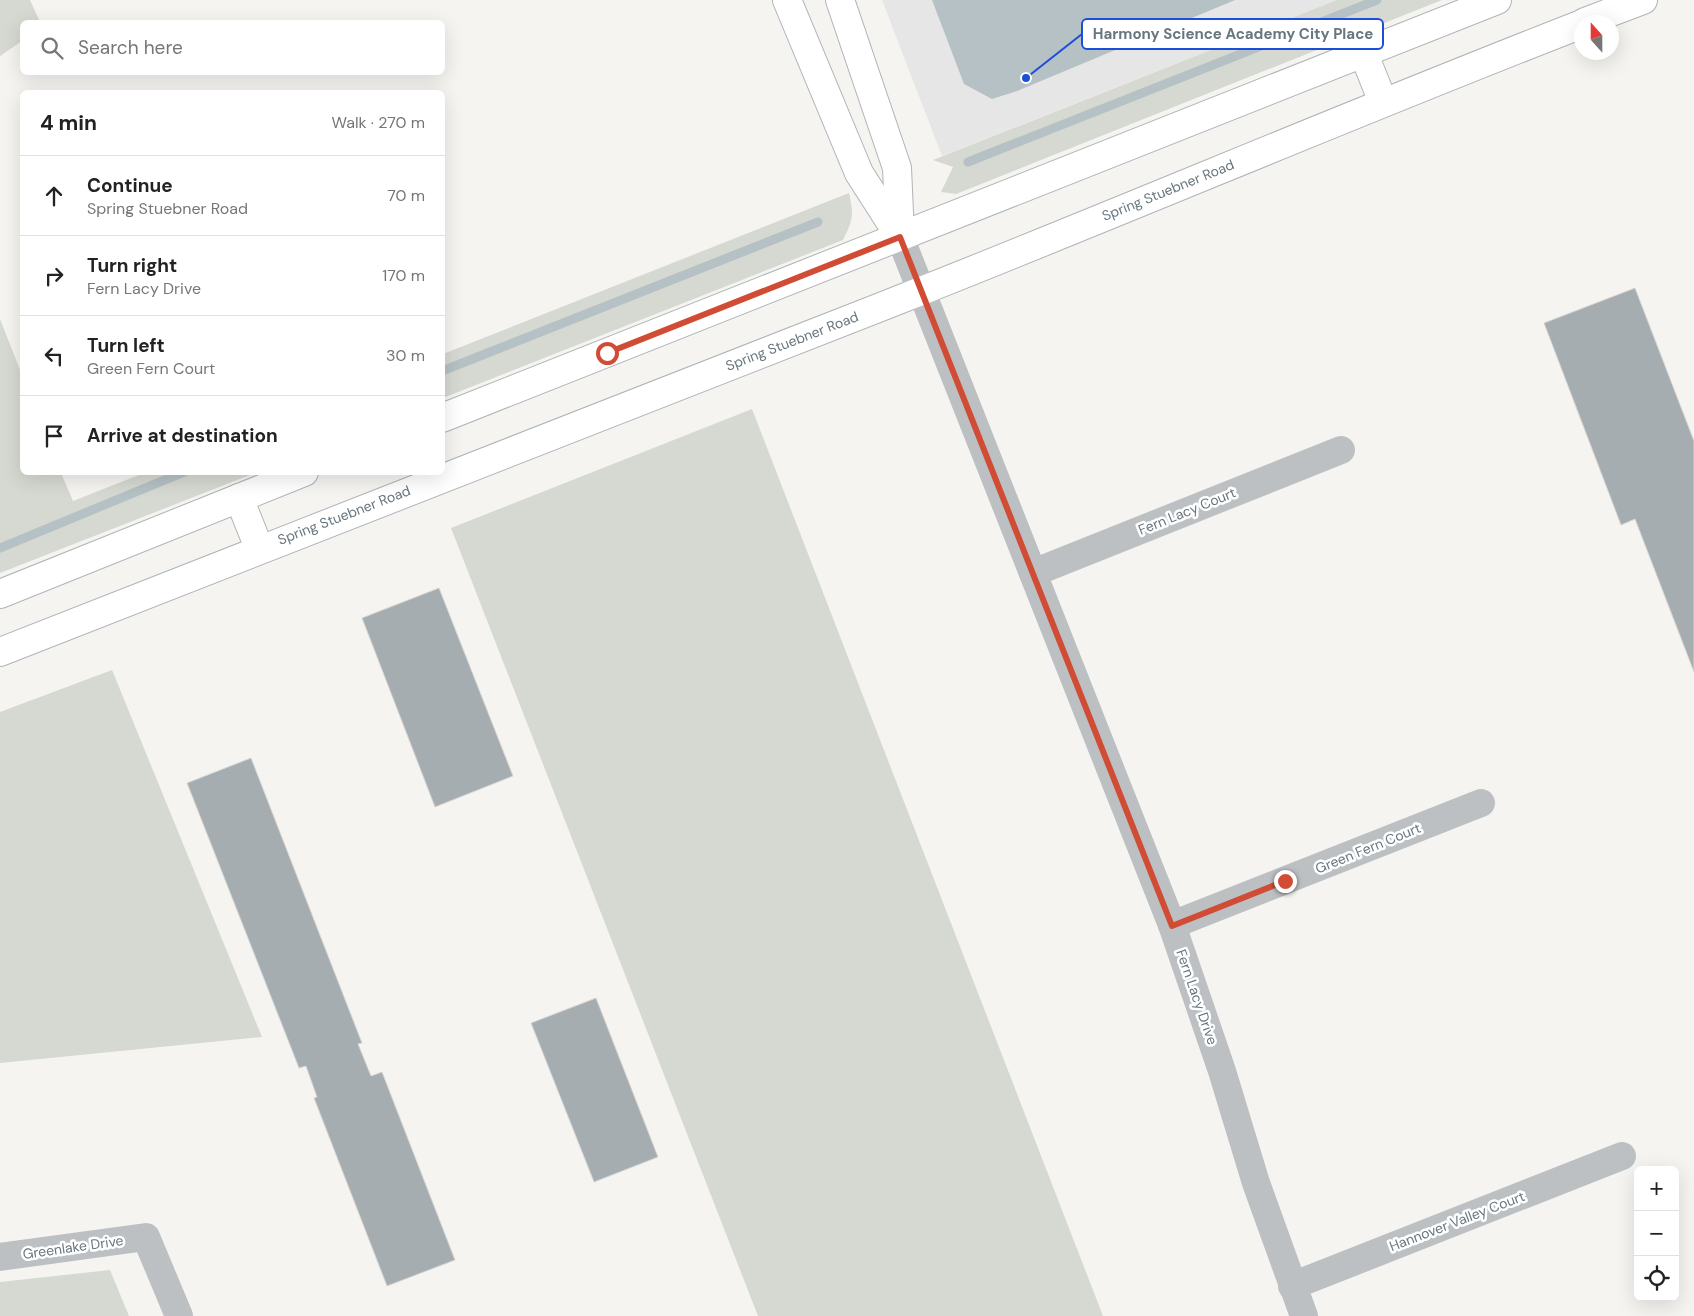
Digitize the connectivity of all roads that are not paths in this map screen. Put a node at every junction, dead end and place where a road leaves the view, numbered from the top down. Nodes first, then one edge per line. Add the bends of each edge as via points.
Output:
1 (787, 0) edge
2 (840, 0) edge
3 (1496, 0) edge
4 (1643, 0) edge
5 (1604, 15) edge
6 (1574, 27) edge
7 (1363, 52) junction
8 (1383, 102) junction
9 (900, 237) junction
10 (922, 291) junction
11 (445, 417) edge
12 (1342, 450) dead end
13 (296, 475) edge
14 (239, 498) junction
15 (259, 548) junction
16 (1033, 573) junction
17 (0, 594) edge
18 (0, 652) edge
19 (1481, 803) dead end
20 (1172, 926) junction
21 (1622, 1156) dead end
22 (0, 1257) edge
23 (1292, 1286) junction
24 (179, 1316) edge
25 (1304, 1316) edge

1 - 9 main road via 859,173
2 - 9 main road via 897,168
3 - 7 main road
4 - 5 main road
6 - 8 main road, Spring Stuebner Road
7 - 8 main road
7 - 9 main road
8 - 10 main road, Spring Stuebner Road
9 - 10 street, Fern Lacy Drive
9 - 11 main road
10 - 15 main road, Spring Stuebner Road
10 - 16 street, Fern Lacy Drive
12 - 16 street, Fern Lacy Court
13 - 14 main road
14 - 15 main road
14 - 17 main road
15 - 18 main road, Spring Stuebner Road
16 - 20 street, Fern Lacy Drive
19 - 20 street, Green Fern Court
20 - 23 street, Fern Lacy Drive
21 - 23 street, Hannover Valley Court
22 - 24 street, Greenlake Drive via 146,1237
23 - 25 street, Fern Lacy Drive

